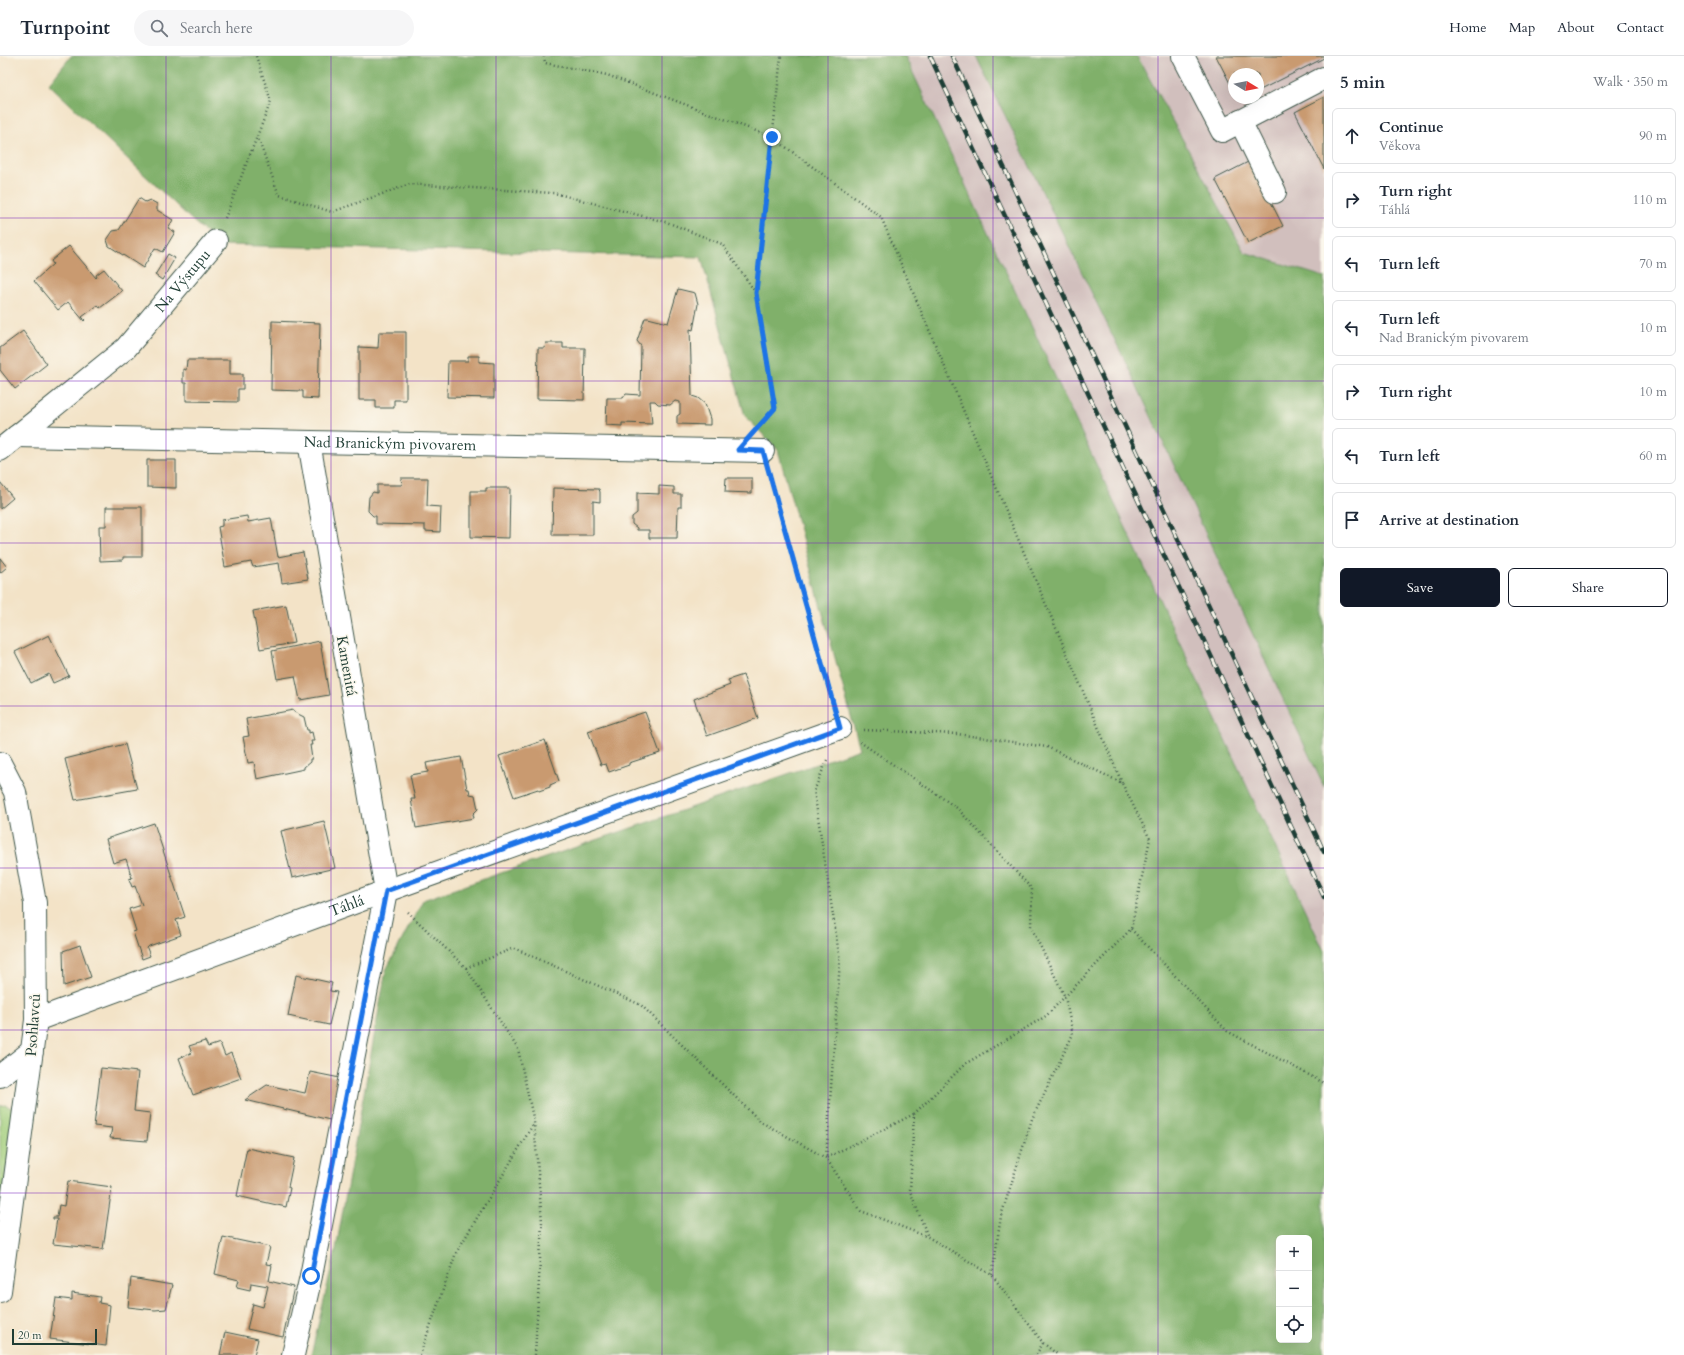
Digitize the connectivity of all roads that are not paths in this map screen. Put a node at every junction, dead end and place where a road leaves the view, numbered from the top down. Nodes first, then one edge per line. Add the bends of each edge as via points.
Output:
1 (1183, 56) edge
2 (1324, 78) edge
3 (1240, 122) junction
4 (1275, 192) dead end
5 (216, 241) road end
6 (17, 436) junction
7 (309, 442) junction
8 (0, 450) edge
9 (763, 451) road end
10 (840, 728) road end
11 (0, 763) edge
12 (386, 891) junction
13 (36, 1020) junction
14 (32, 1051) junction
15 (0, 1076) edge
16 (0, 1291) edge
17 (293, 1355) edge

1 - 3 street via 1222,131
2 - 3 street
3 - 4 street
5 - 6 street, Na Výstupu via 126,348
6 - 7 street, Nad Branickým pivovarem
6 - 8 street, Na Výstupu
7 - 9 street, Nad Branickým pivovarem
7 - 12 street, Kamenitá
10 - 12 street, Táhlá
11 - 13 street, Psohlavců via 15,792 35,902
12 - 13 street, Táhlá
12 - 17 street via 311,1276
13 - 14 street, Psohlavců
14 - 15 street
14 - 16 street, Psohlavců

